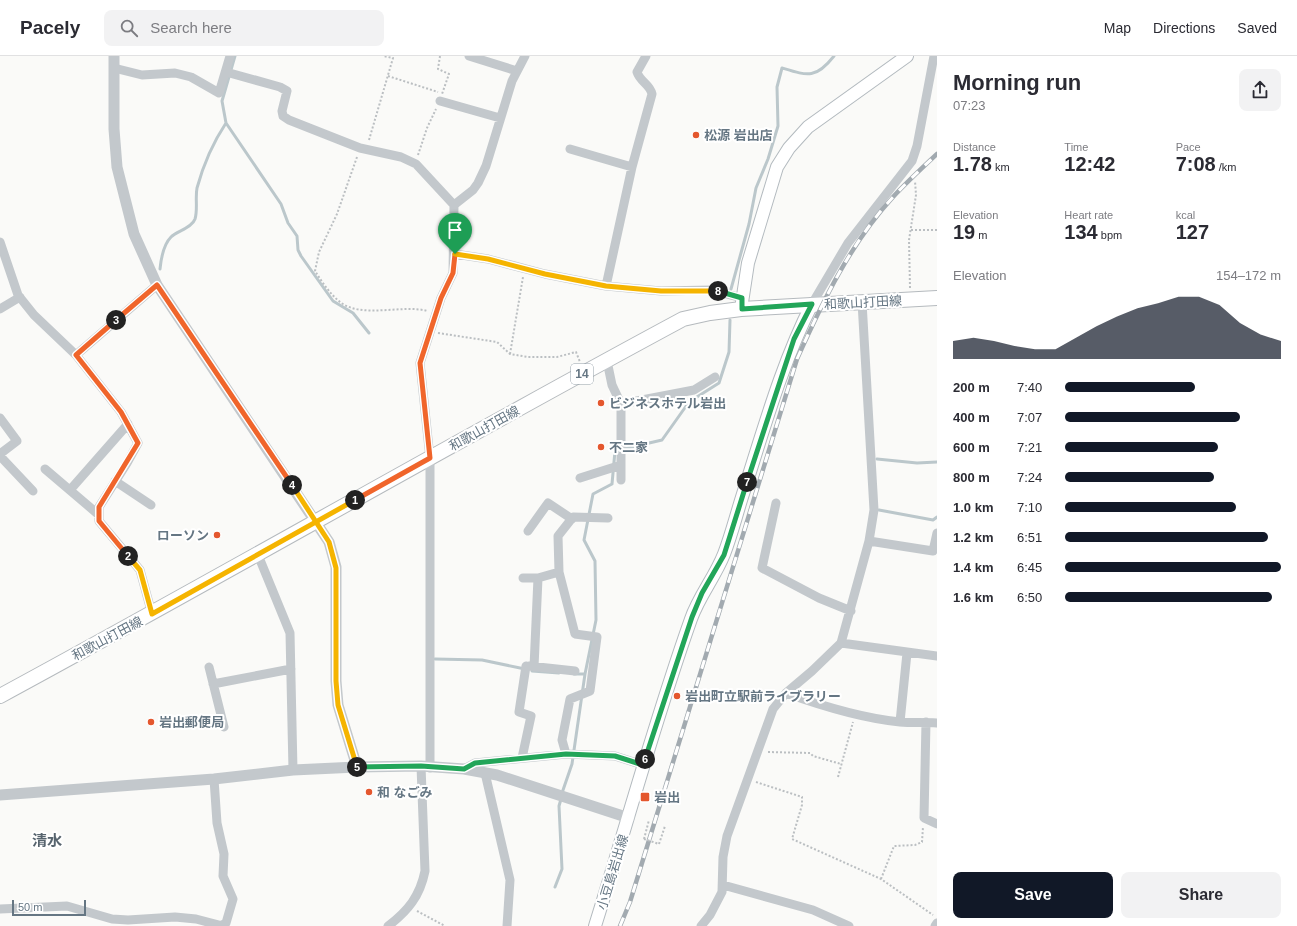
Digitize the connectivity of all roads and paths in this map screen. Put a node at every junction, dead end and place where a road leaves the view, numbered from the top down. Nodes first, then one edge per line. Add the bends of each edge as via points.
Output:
1 (114, 56) edge
2 (230, 56) edge
3 (383, 56) edge
4 (469, 56) edge
5 (526, 56) edge
6 (646, 56) edge
7 (907, 56) edge
8 (934, 56) edge
9 (114, 68) junction
10 (517, 71) junction
11 (226, 72) junction
12 (388, 76) junction
13 (441, 97) joint
14 (500, 118) junction
15 (363, 148) junction
16 (570, 149) dead end
17 (632, 167) junction
18 (915, 181) dead end
19 (454, 206) junction
20 (911, 230) junction
21 (937, 230) edge
22 (0, 242) edge
23 (455, 254) junction
24 (8, 268) junction
25 (525, 269) junction
26 (0, 273) edge
27 (157, 285) junction
28 (606, 286) junction
29 (20, 297) junction
30 (937, 298) edge
31 (910, 299) junction
32 (862, 302) junction
33 (742, 303) junction
34 (812, 304) junction
35 (0, 309) edge
36 (437, 314) junction
37 (431, 332) junction
38 (510, 354) junction
39 (76, 355) junction
40 (607, 361) junction
41 (584, 373) junction
42 (715, 377) dead end
43 (621, 404) junction
44 (0, 418) edge
45 (128, 424) junction
46 (0, 455) edge
47 (430, 458) junction
48 (621, 465) junction
49 (45, 469) dead end
50 (580, 478) dead end
51 (621, 480) dead end
52 (116, 481) junction
53 (70, 490) junction
54 (33, 491) dead end
55 (776, 503) dead end
56 (152, 505) dead end
57 (99, 515) junction
58 (608, 518) dead end
59 (572, 519) junction
60 (316, 522) junction
61 (528, 531) dead end
62 (937, 533) edge
63 (869, 541) junction
64 (258, 555) junction
65 (559, 572) junction
66 (523, 578) dead end
67 (538, 578) junction
68 (851, 611) junction
69 (152, 614) junction
70 (841, 643) junction
71 (907, 653) junction
72 (937, 656) edge
73 (527, 666) junction
74 (209, 667) dead end
75 (291, 668) junction
76 (575, 672) dead end
77 (213, 684) junction
78 (786, 694) junction
79 (0, 696) edge
80 (856, 714) junction
81 (900, 722) junction
82 (926, 722) junction
83 (937, 723) edge
84 (224, 727) dead end
85 (758, 752) junction
86 (566, 754) junction
87 (522, 758) junction
88 (841, 764) junction
89 (643, 765) junction
90 (357, 767) junction
91 (426, 767) junction
92 (464, 769) junction
93 (293, 770) junction
94 (485, 773) junction
95 (838, 777) dead end
96 (214, 779) junction
97 (749, 779) junction
98 (0, 795) edge
99 (629, 818) junction
100 (924, 818) junction
101 (649, 820) dead end
102 (937, 824) edge
103 (665, 826) dead end
104 (881, 879) junction
105 (723, 885) junction
106 (410, 906) junction
107 (0, 909) edge
108 (937, 918) edge
109 (937, 923) edge
110 (219, 926) edge
111 (388, 926) edge
112 (445, 926) edge
113 (507, 926) edge
114 (595, 926) edge
115 (701, 926) edge
116 (849, 926) edge
117 (935, 926) edge

1 - 9 street
2 - 11 street
3 - 12 path via 393,58
4 - 10 street
5 - 10 street
6 - 17 street via 637,72 638,78 651,88 652,94
7 - 33 main road via 808,127 789,148 777,167 763,209 748,263
8 - 34 street via 912,161 848,243
9 - 11 street via 142,75 175,73 191,77 219,93
9 - 27 street via 117,167 134,234
10 - 14 street
11 - 15 street via 287,90 283,116
12 - 13 path
12 - 15 path
13 - 14 street
14 - 19 street via 478,184
15 - 19 street via 401,157 416,164
15 - 36 path via 319,252 315,270 334,296 351,308 417,308
16 - 17 street
17 - 28 street
18 - 20 path via 916,195
19 - 23 street
20 - 21 path
20 - 31 path
22 - 24 street
23 - 25 street via 488,259
23 - 36 street via 453,273
24 - 26 street
24 - 29 street
25 - 28 street
25 - 38 path
27 - 39 street
27 - 60 street
28 - 33 street via 661,291 711,290
29 - 35 street
29 - 39 street via 34,315
30 - 31 main road, 和歌山打田線 / 14
31 - 32 main road, 和歌山打田線 / 14
32 - 34 main road, 和歌山打田線 / 14
32 - 63 street via 874,510
33 - 34 main road, 和歌山打田線 / 14
33 - 40 main road, 和歌山打田線 / 14 via 684,319
34 - 89 main road, 小豆島岩出線 via 794,339 724,555 702,593 692,617
36 - 37 street
37 - 38 path via 497,342
37 - 47 street via 420,363
38 - 41 path via 556,357 576,352
39 - 45 street
40 - 41 main road, 和歌山打田線 / 14
40 - 43 street via 612,385
41 - 47 main road, 和歌山打田線 / 14
42 - 43 street via 694,390
43 - 48 street
44 - 46 street via 17,441
45 - 52 street via 138,443
45 - 53 street
46 - 54 street
47 - 60 main road, 和歌山打田線 / 14
47 - 91 street
48 - 50 street
48 - 51 street
49 - 53 street
52 - 56 street
52 - 57 street via 99,507
53 - 57 street
55 - 68 street via 762,568 819,598
57 - 69 street via 99,521 140,570
58 - 59 street
59 - 61 street via 548,503
59 - 65 street via 558,536
60 - 64 main road, 和歌山打田線 / 14
60 - 90 street via 329,542 336,568 338,705
62 - 63 street via 933,551
63 - 68 street
64 - 69 main road, 和歌山打田線 / 14
64 - 75 street via 290,633
65 - 67 street
65 - 86 street via 575,634 597,637 590,691 570,699 562,740
66 - 67 street
67 - 73 street
68 - 70 street
69 - 79 main road, 和歌山打田線 / 14
70 - 71 street
70 - 78 street
71 - 72 street
71 - 81 street
73 - 76 street
73 - 87 street via 519,712 531,716
74 - 77 street
75 - 77 street
75 - 93 street
77 - 84 street
78 - 80 street via 817,705
78 - 85 street via 773,709
80 - 81 street
80 - 88 path
81 - 82 street
82 - 83 street
82 - 100 street
85 - 88 path via 810,753
85 - 97 street
86 - 87 street
86 - 89 street via 615,756
87 - 92 street via 475,763
88 - 95 path
89 - 99 main road, 小豆島岩出線
90 - 91 street
90 - 93 street
91 - 92 street
91 - 106 street via 425,871 422,887
92 - 94 street
93 - 96 street
94 - 99 street
94 - 113 street via 510,880
96 - 98 street
96 - 110 street via 224,854 224,876 233,899 226,923
97 - 104 path via 802,797 792,839
97 - 105 street via 727,836 723,857
99 - 114 main road, 小豆島岩出線
100 - 102 street
100 - 104 path via 922,842 894,846
101 - 103 path, bridge via 644,839 659,844
104 - 108 path
105 - 115 street via 722,892
105 - 116 street via 814,910
106 - 111 street
106 - 112 path
107 - 110 street via 67,906 112,919 175,917 208,921
109 - 117 street

